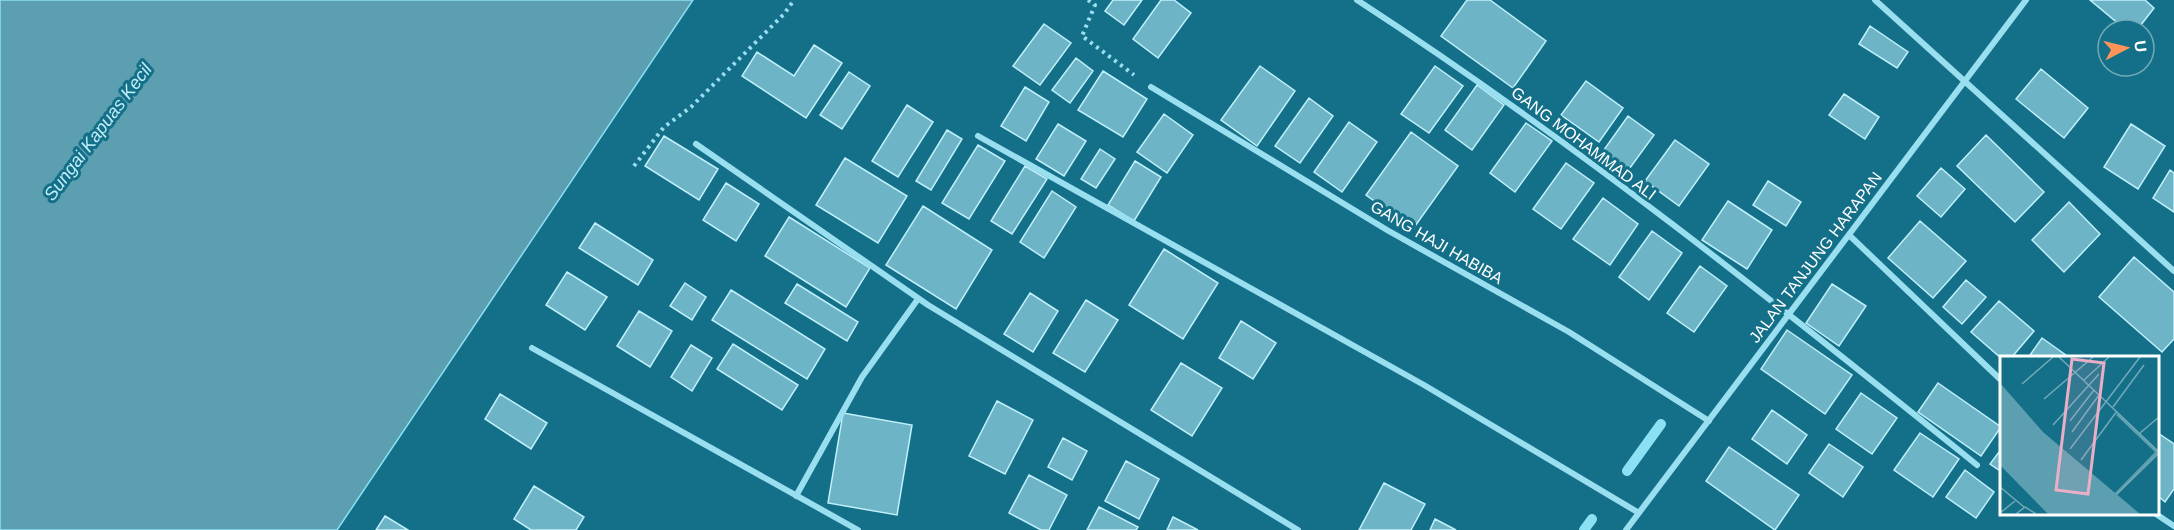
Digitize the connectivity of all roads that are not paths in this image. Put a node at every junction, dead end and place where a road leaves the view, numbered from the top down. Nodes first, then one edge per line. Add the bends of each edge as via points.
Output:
1 (1357, 0) edge
2 (1875, 0) edge
3 (2026, 0) edge
4 (1966, 80) junction
5 (1151, 87) road end
6 (978, 136) dead end
7 (696, 144) dead end
8 (1849, 235) junction
9 (2174, 272) edge
10 (918, 299) junction
11 (1790, 314) junction
12 (532, 348) dead end
13 (2000, 380) edge
14 (1709, 421) junction
15 (1977, 465) dead end
16 (796, 496) junction
17 (1640, 513) junction
18 (2159, 515) edge
19 (2174, 526) edge
20 (858, 530) edge
21 (1298, 530) edge
22 (1626, 530) edge

1 - 11 street, GANG MOHAMMAD ALI via 1520,110
2 - 4 street
3 - 4 street, JALAN TANJUNG HARAPAN
4 - 8 street, JALAN TANJUNG HARAPAN
4 - 9 street
5 - 14 street, GANG HAJI HABIBA via 1387,230 1569,332
6 - 17 street via 1424,385
7 - 10 street
8 - 11 street, JALAN TANJUNG HARAPAN
8 - 13 street
10 - 16 street via 862,377
10 - 21 street
11 - 14 street, JALAN TANJUNG HARAPAN
11 - 15 street, GANG MOHAMMAD ALI
12 - 16 street
14 - 17 street, JALAN TANJUNG HARAPAN
16 - 20 street
17 - 22 street, JALAN TANJUNG HARAPAN
18 - 19 street

